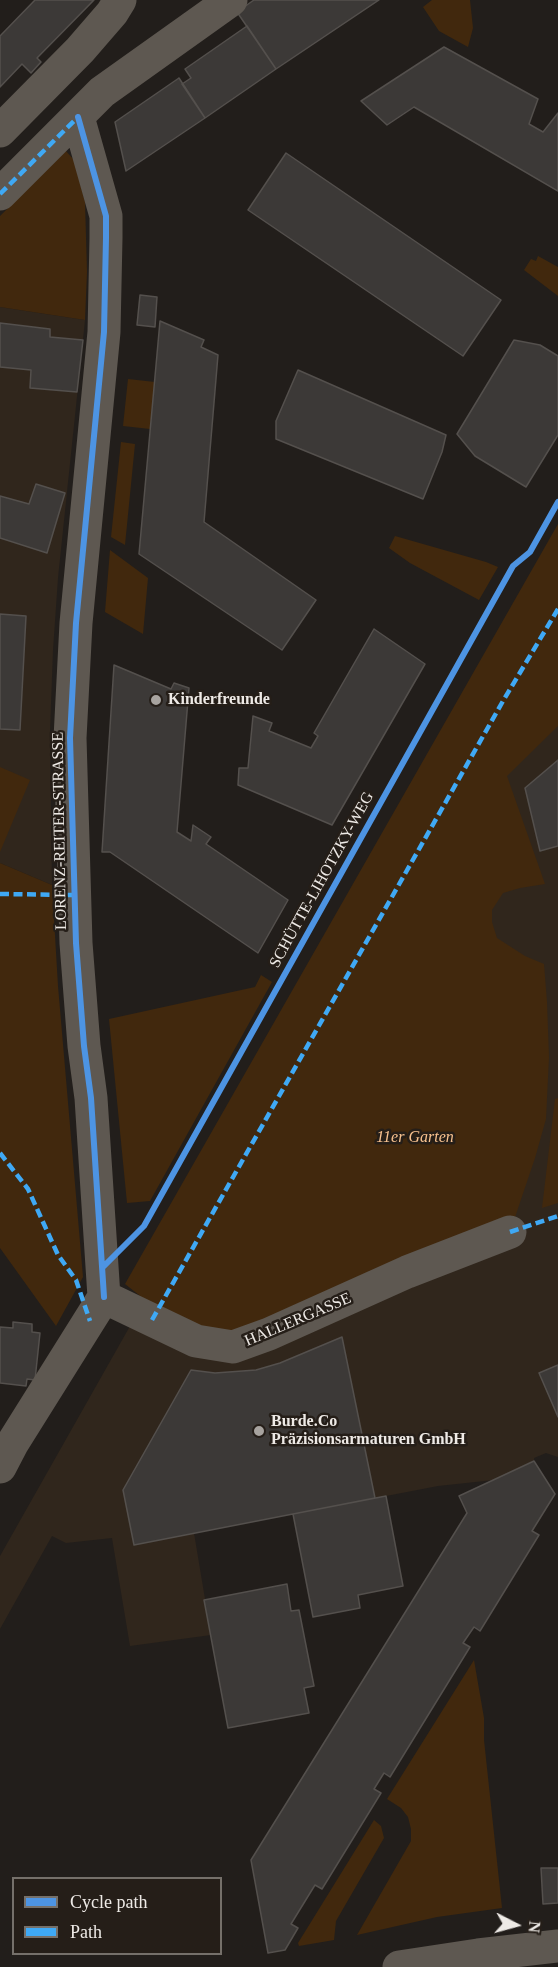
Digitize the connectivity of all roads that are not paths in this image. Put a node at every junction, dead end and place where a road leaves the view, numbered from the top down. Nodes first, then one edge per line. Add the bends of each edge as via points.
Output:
1 (120, 0) edge
2 (231, 0) edge
3 (78, 117) junction
4 (0, 131) edge
5 (0, 194) edge
6 (510, 1232) dead end
7 (104, 1297) junction
8 (0, 1467) edge
9 (558, 1946) edge
10 (399, 1967) edge

1 - 4 street via 80,50
2 - 3 street via 102,92
3 - 5 street
3 - 7 street, LORENZ-REITER-STRASSE via 106,216 104,332 76,623 70,738 76,943
6 - 7 street, HALLERGASSE via 233,1347 196,1341
7 - 8 street
9 - 10 street

